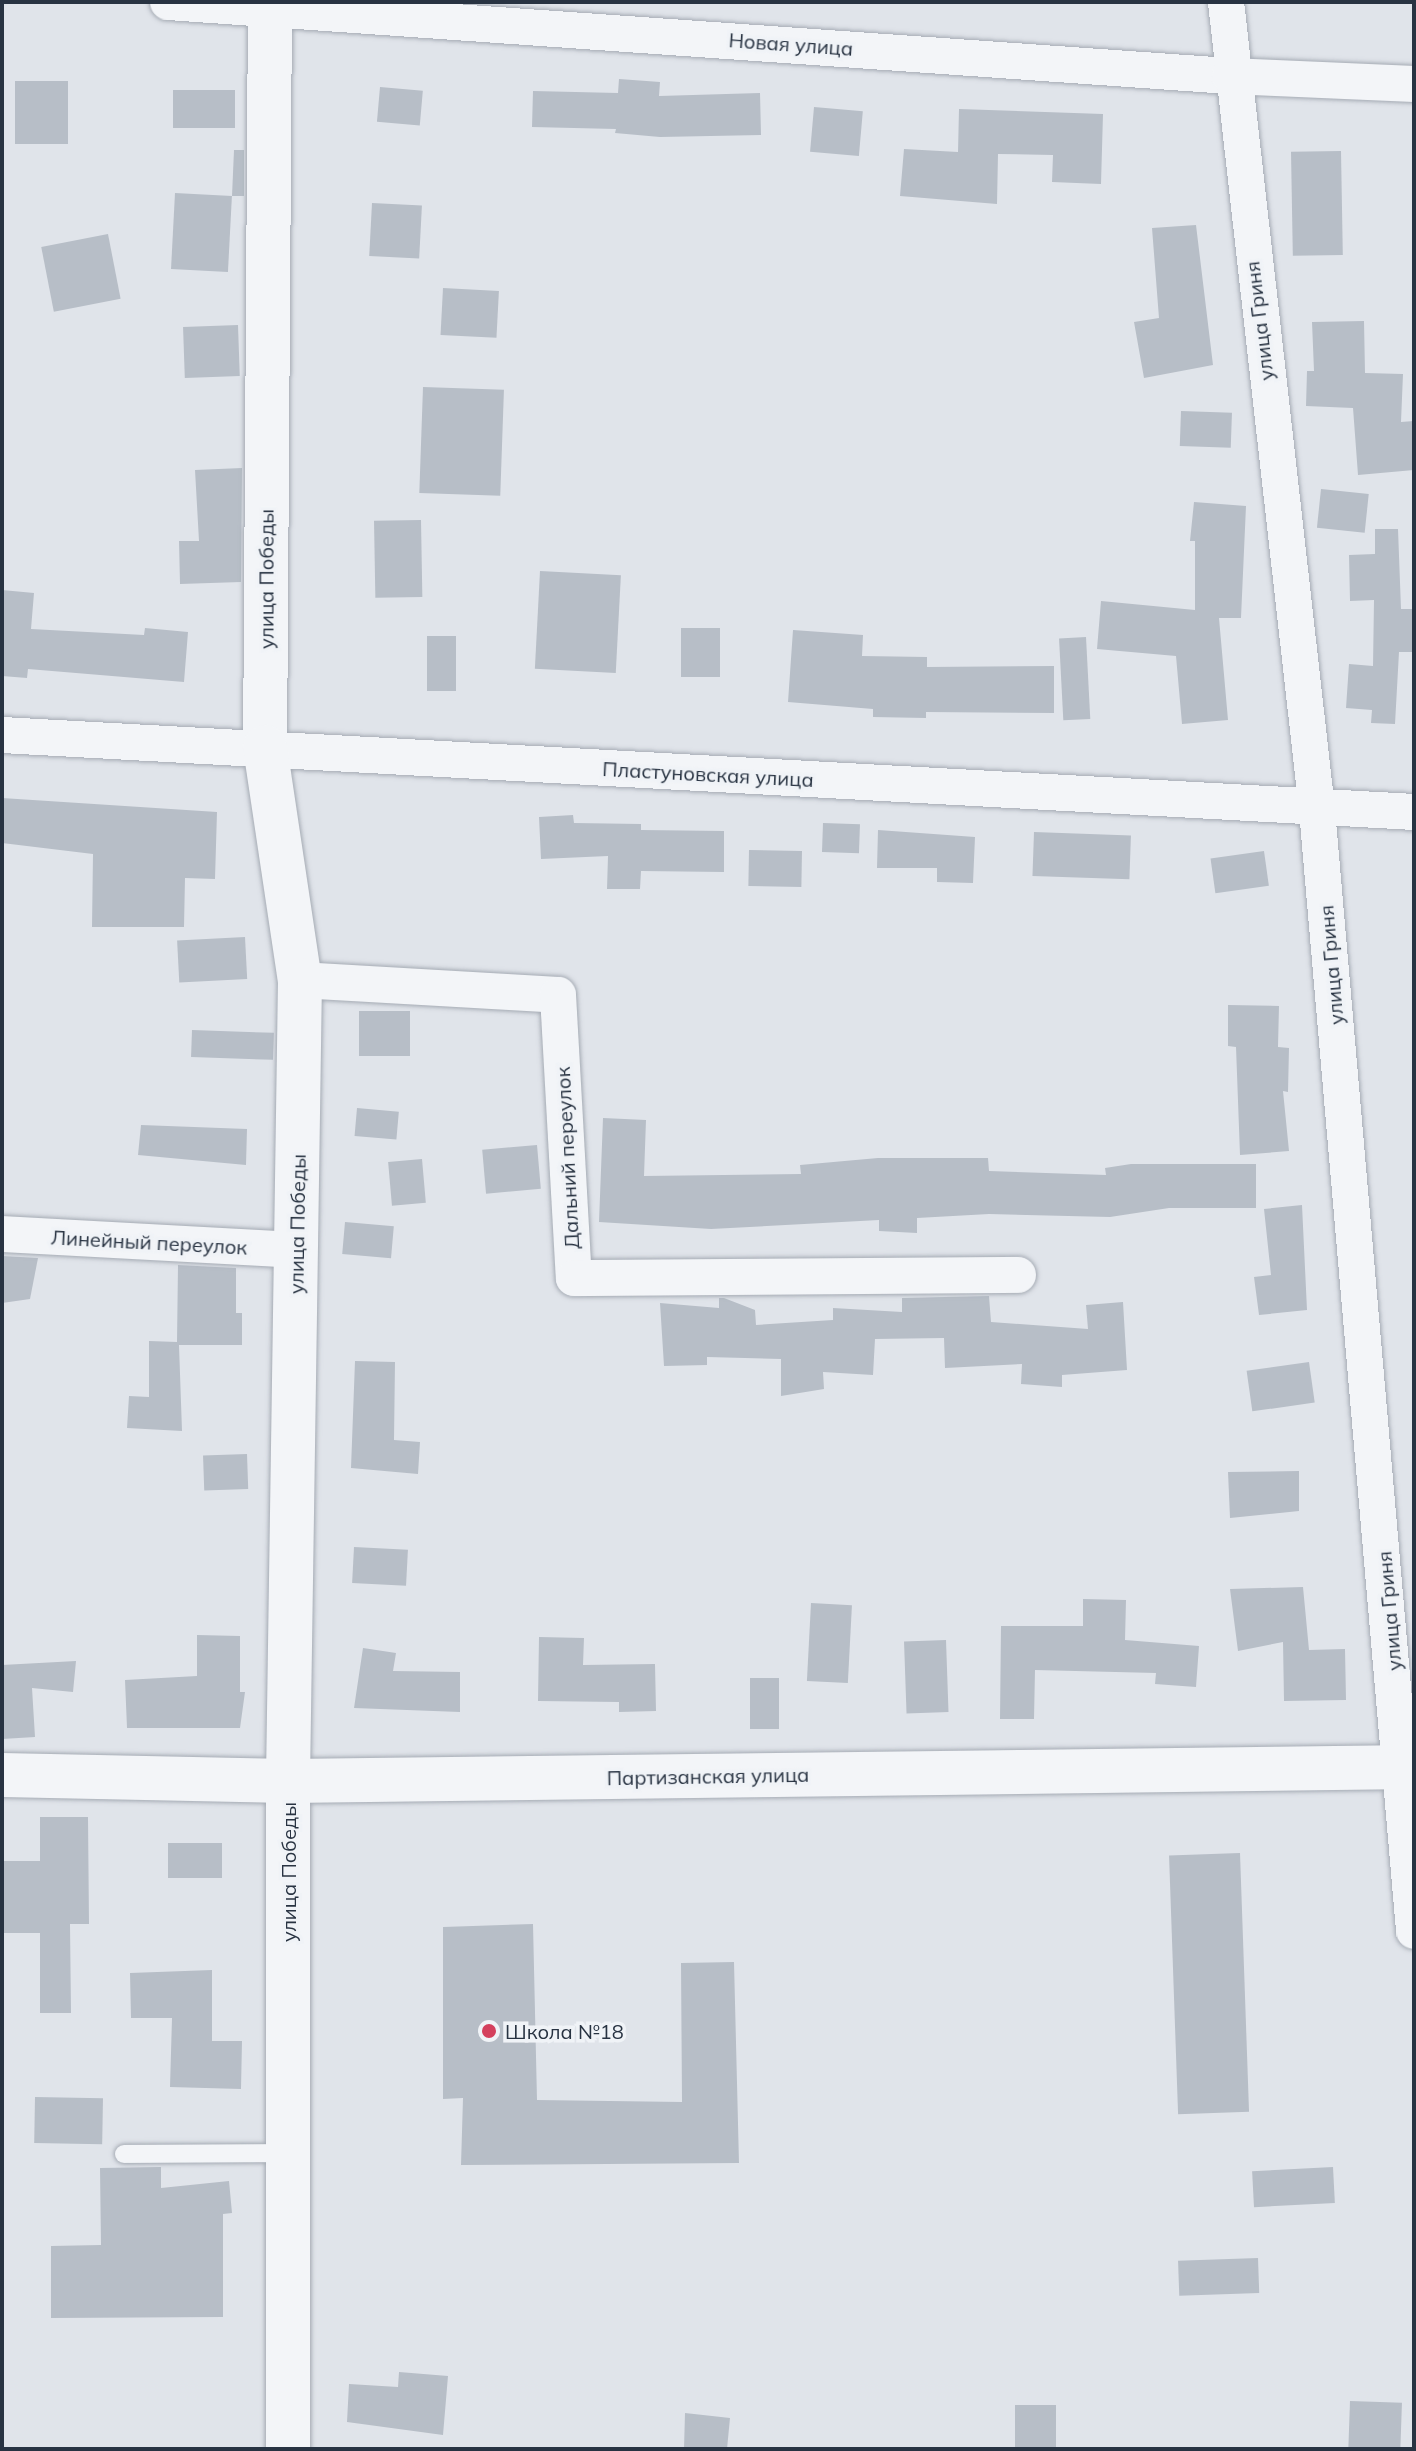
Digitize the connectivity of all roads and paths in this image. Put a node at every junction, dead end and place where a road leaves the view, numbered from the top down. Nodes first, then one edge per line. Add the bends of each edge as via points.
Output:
1 (168, 2) edge
2 (1226, 2) edge
3 (270, 4) edge
4 (1230, 76) junction
5 (1414, 84) edge
6 (2, 735) edge
7 (265, 747) junction
8 (1317, 810) junction
9 (1414, 812) edge
10 (300, 980) junction
11 (2, 1234) edge
12 (296, 1250) junction
13 (1018, 1275) dead end
14 (1409, 1767) edge
15 (2, 1775) edge
16 (288, 1781) junction
17 (1414, 1931) edge
18 (288, 2153) junction
19 (124, 2154) dead end
20 (288, 2449) edge

1 - 3 street, Новая улица
2 - 4 street, улица Гриня
3 - 4 street, Новая улица
3 - 7 street, улица Победы
4 - 5 street, Новая улица
4 - 8 street, улица Гриня
6 - 7 street, Пластуновская улица
7 - 8 street, Пластуновская улица
7 - 10 street, улица Победы
8 - 9 street, Пластуновская улица
8 - 14 street, улица Гриня
10 - 12 street, улица Победы
10 - 13 street, Дальний переулок via 558,995 574,1278
11 - 12 street, Линейный переулок
12 - 16 street, улица Победы
14 - 16 street, Партизанская улица
14 - 17 street, улица Гриня
15 - 16 street, Партизанская улица
16 - 18 street, улица Победы
18 - 19 lane
18 - 20 street, улица Победы

